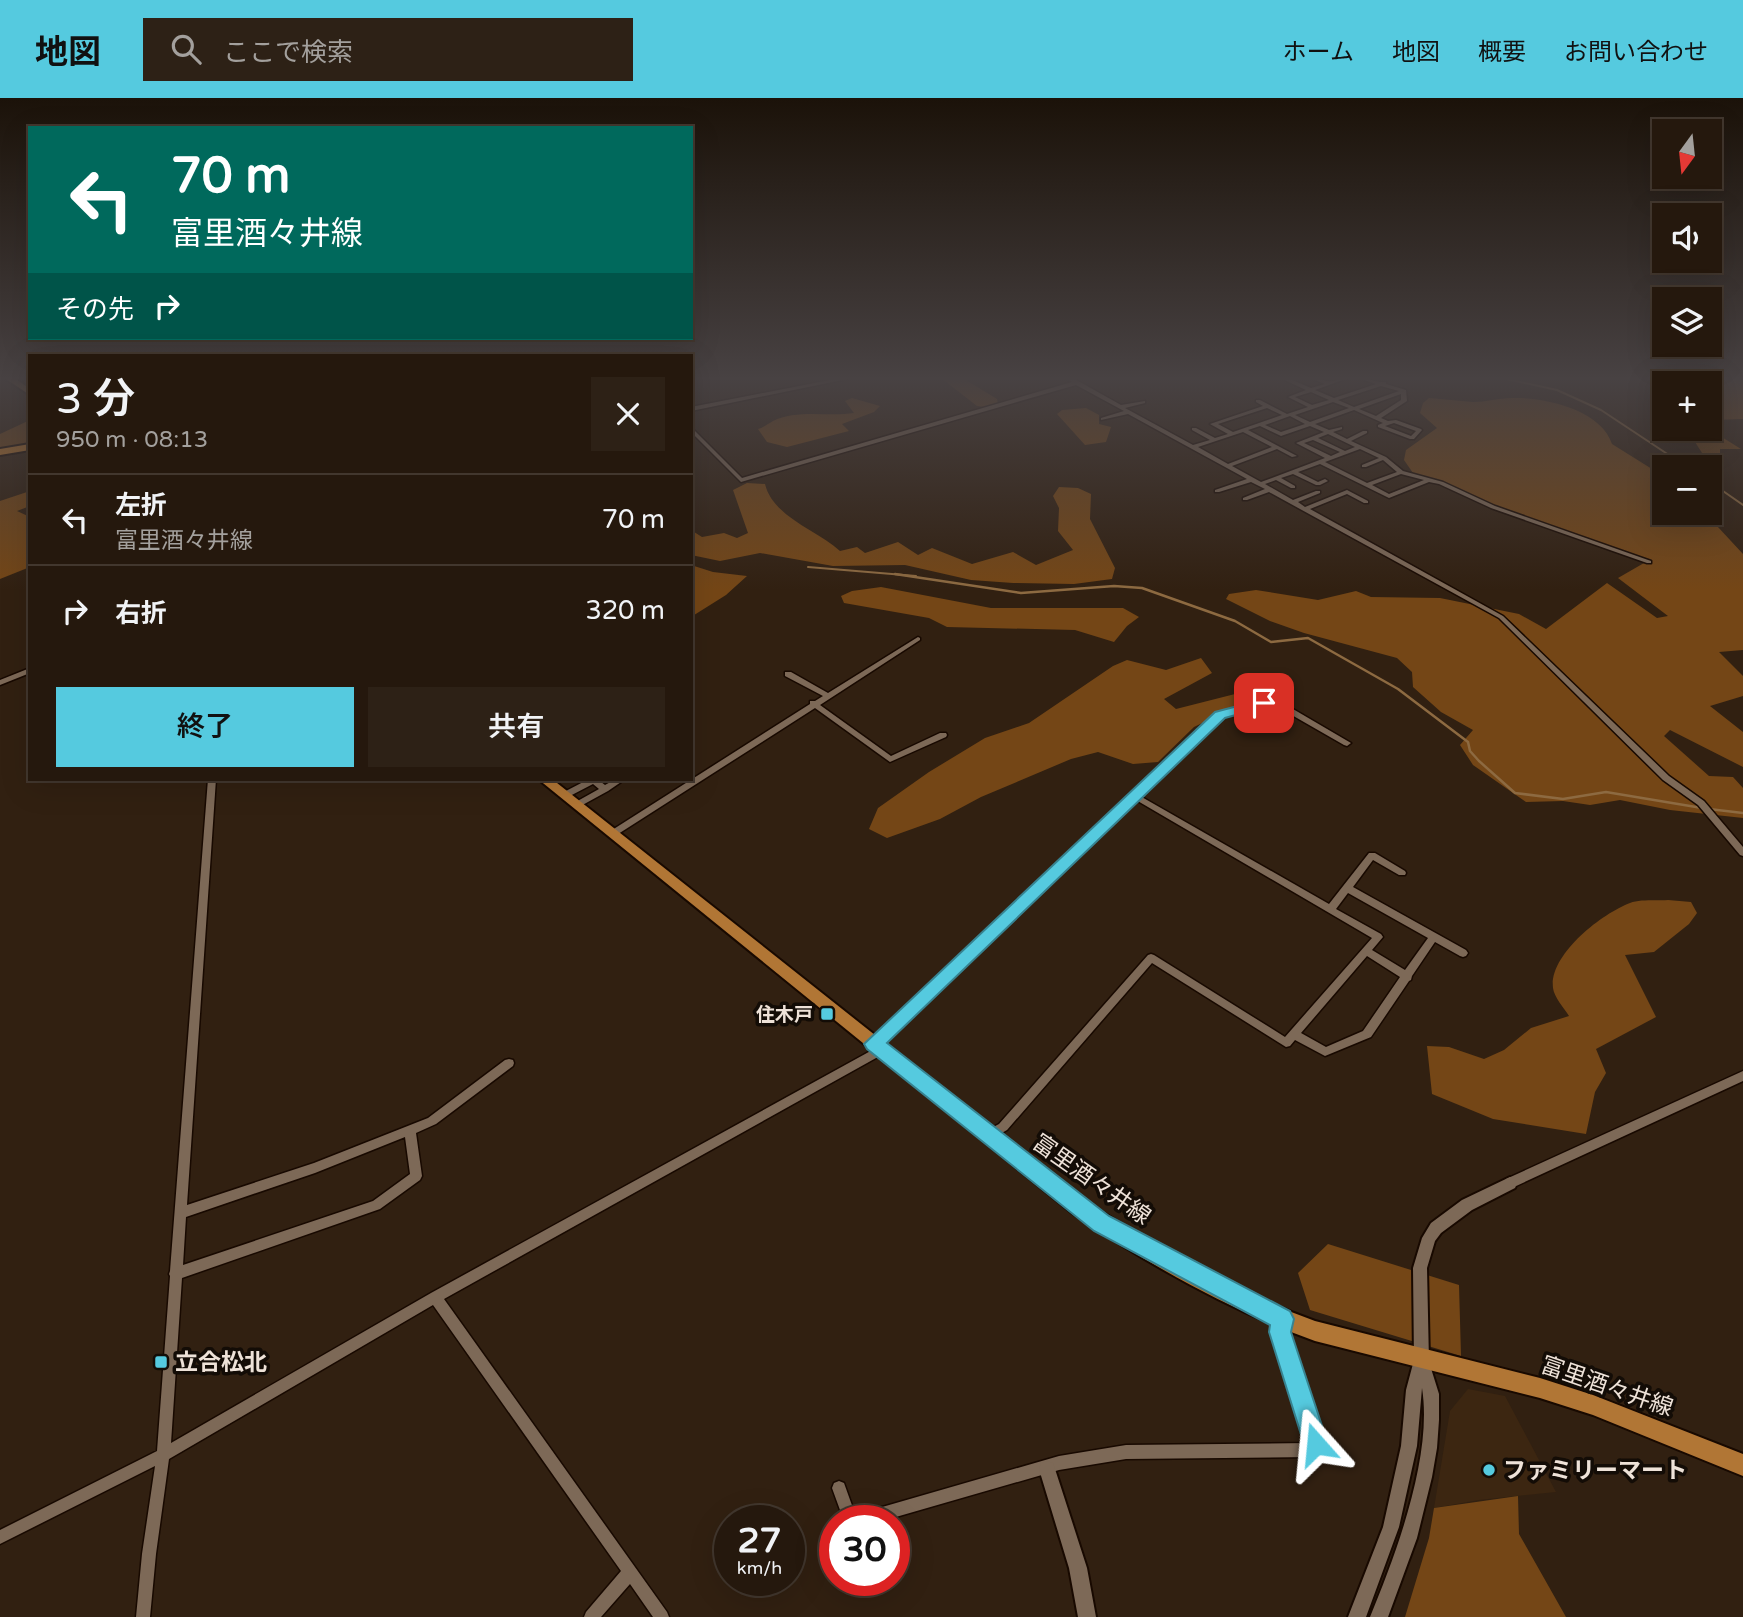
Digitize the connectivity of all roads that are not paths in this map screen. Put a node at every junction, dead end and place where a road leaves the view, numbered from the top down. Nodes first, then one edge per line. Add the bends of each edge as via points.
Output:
1 (25, 448) edge
2 (710, 448) edge
3 (852, 448) edge
4 (1195, 448) edge
5 (1275, 448) edge
6 (1279, 448) edge
7 (1309, 448) edge
8 (1335, 448) edge
9 (1357, 448) edge
10 (1362, 448) edge
11 (0, 452) edge
12 (1344, 452) junction
13 (1294, 456) dead end
14 (1330, 458) junction
15 (1384, 458) junction
16 (1320, 461) junction
17 (1227, 466) junction
18 (1364, 466) dead end
19 (1293, 472) junction
20 (1401, 472) junction
21 (1276, 478) junction
22 (1253, 480) junction
23 (1325, 481) dead end
24 (1429, 481) junction
25 (1261, 484) junction
26 (1367, 485) junction
27 (1293, 487) dead end
28 (1271, 489) junction
29 (1217, 491) dead end
30 (1318, 492) dead end
31 (1245, 499) dead end
32 (1293, 502) junction
33 (1366, 502) dead end
34 (1305, 509) junction
35 (1649, 562) dead end
36 (919, 639) dead end
37 (28, 671) edge
38 (788, 674) dead end
39 (0, 684) edge
40 (826, 695) junction
41 (813, 703) junction
42 (943, 735) dead end
43 (1347, 743) dead end
44 (212, 781) edge
45 (547, 781) edge
46 (592, 781) edge
47 (594, 781) edge
48 (618, 781) edge
49 (605, 789) junction
50 (1133, 795) junction
51 (571, 800) junction
52 (612, 834) junction
53 (1743, 853) edge
54 (1402, 873) dead end
55 (1347, 888) junction
56 (1331, 909) junction
57 (1433, 937) junction
58 (1366, 951) junction
59 (1463, 953) dead end
60 (1408, 977) junction
61 (1294, 1034) junction
62 (877, 1047) junction
63 (509, 1063) dead end
64 (1743, 1076) edge
65 (410, 1129) junction
66 (988, 1136) junction
67 (1510, 1183) joint
68 (180, 1213) junction
69 (175, 1274) junction
70 (435, 1297) junction
71 (1282, 1319) junction
72 (1422, 1360) junction
73 (163, 1455) junction
74 (1743, 1465) edge
75 (1047, 1469) junction
76 (839, 1488) dead end
77 (845, 1505) edge
78 (910, 1506) edge
79 (0, 1537) edge
80 (630, 1572) junction
81 (144, 1617) edge
82 (591, 1617) edge
83 (662, 1617) edge
84 (1087, 1617) edge
85 (1356, 1617) edge
86 (1379, 1617) edge

1 - 11 highway
2 - 3 street via 741,480
4 - 17 street
5 - 17 street
6 - 13 street
7 - 14 street
8 - 12 street
9 - 12 street
10 - 15 street
12 - 14 street
14 - 16 street
15 - 18 street
15 - 20 street
16 - 19 street
16 - 26 street
17 - 22 street
19 - 21 street
19 - 23 street via 1318,484
20 - 24 street
20 - 26 street
21 - 25 street
21 - 27 street
22 - 25 street
22 - 29 street
24 - 26 street via 1389,496
24 - 35 street
25 - 28 street
28 - 31 street
28 - 32 street
30 - 32 street
32 - 34 street
33 - 34 street via 1347,492
34 - 53 street via 1501,617 1666,778 1700,803
36 - 40 street
37 - 39 street
38 - 40 street
40 - 41 street
41 - 42 street via 890,759
41 - 52 street
43 - 50 street via 1278,704 1246,707 1220,715
44 - 68 street
45 - 51 main road, 富里酒々井線
46 - 51 street
47 - 49 street
48 - 49 street
49 - 51 street
50 - 56 street
50 - 62 street
51 - 52 main road, 富里酒々井線
52 - 62 main road, 富里酒々井線
54 - 55 street via 1372,855
55 - 56 street
55 - 57 street
56 - 58 street via 1378,937
57 - 59 street
57 - 60 street
58 - 60 street
58 - 61 street
60 - 61 street via 1367,1034 1325,1052
61 - 66 street via 1286,1043 1151,958 1003,1127
62 - 66 main road, 富里酒々井線
62 - 70 street
63 - 65 street via 432,1121
64 - 67 street
65 - 68 street via 315,1168
65 - 69 street via 416,1176 376,1205
66 - 71 main road, 富里酒々井線 via 1101,1223
67 - 72 street via 1467,1205 1429,1238 1420,1268
68 - 69 street
69 - 73 street
70 - 73 street
70 - 80 street
71 - 72 main road, 富里酒々井線
71 - 75 street via 1280,1332 1316,1444 1312,1450 1126,1452
72 - 74 main road, 富里酒々井線 via 1567,1396
72 - 85 street via 1391,1527
72 - 86 street via 1431,1392 1423,1478
73 - 79 street
73 - 81 street
75 - 78 street
75 - 84 street via 1078,1568
76 - 77 street
80 - 82 street
80 - 83 street

